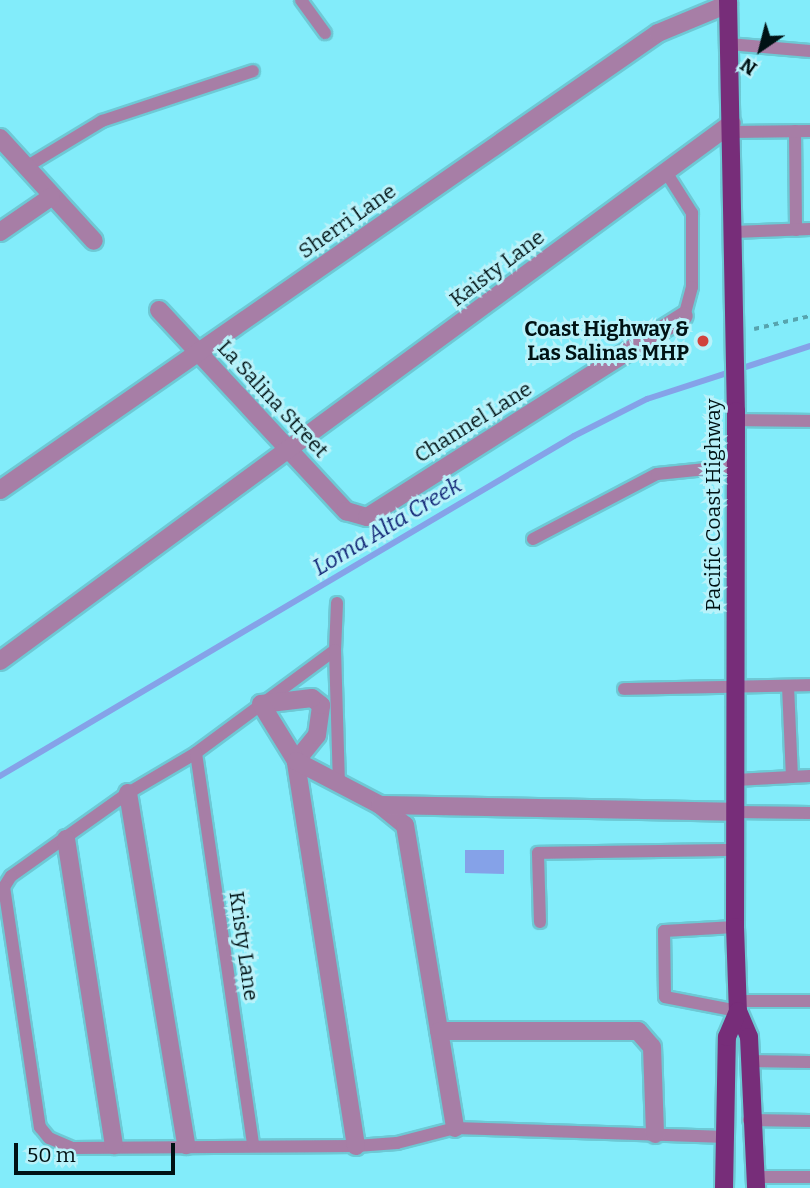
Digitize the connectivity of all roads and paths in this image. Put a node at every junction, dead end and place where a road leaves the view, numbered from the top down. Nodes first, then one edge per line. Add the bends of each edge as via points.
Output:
1 (301, 0) edge
2 (728, 2) edge
3 (325, 33) dead end
4 (729, 44) junction
5 (810, 51) edge
6 (253, 71) dead end
7 (732, 127) junction
8 (795, 131) junction
9 (810, 131) edge
10 (0, 138) edge
11 (26, 167) junction
12 (666, 172) junction
13 (51, 197) junction
14 (810, 229) edge
15 (796, 230) junction
16 (0, 232) edge
17 (734, 232) junction
18 (94, 241) dead end
19 (159, 310) dead end
20 (684, 316) joint
21 (810, 316) edge
22 (736, 334) junction
23 (197, 352) junction
24 (736, 415) junction
25 (810, 421) edge
26 (290, 450) junction
27 (736, 466) junction
28 (0, 490) edge
29 (356, 516) joint
30 (533, 539) dead end
31 (337, 603) dead end
32 (335, 650) junction
33 (0, 661) edge
34 (810, 685) edge
35 (788, 686) junction
36 (736, 688) junction
37 (624, 689) dead end
38 (261, 704) junction
39 (196, 753) junction
40 (296, 761) junction
41 (810, 776) edge
42 (792, 777) junction
43 (736, 780) junction
44 (339, 783) junction
45 (128, 793) junction
46 (380, 805) junction
47 (735, 812) junction
48 (810, 813) edge
49 (65, 839) junction
50 (735, 850) junction
51 (540, 922) dead end
52 (735, 927) junction
53 (810, 1001) edge
54 (738, 1006) junction
55 (439, 1031) junction
56 (748, 1061) junction
57 (810, 1062) edge
58 (749, 1120) junction
59 (810, 1121) edge
60 (455, 1128) junction
61 (655, 1134) junction
62 (727, 1137) junction
63 (114, 1145) junction
64 (186, 1145) junction
65 (253, 1145) junction
66 (356, 1146) junction
67 (810, 1177) edge
68 (756, 1182) edge
69 (724, 1188) edge

1 - 3 lane
2 - 4 main road, Pacific Coast Highway
2 - 23 street, Sherri Lane via 658,33
4 - 5 lane
4 - 7 main road, Pacific Coast Highway
6 - 11 lane via 102,121
7 - 8 lane
7 - 12 street, Kaisty Lane
7 - 17 main road, Pacific Coast Highway
8 - 9 lane
8 - 15 lane
10 - 11 street
11 - 13 street
12 - 20 lane via 692,213 692,288
12 - 26 street, Kaisty Lane
13 - 16 street
13 - 18 street
14 - 15 lane
15 - 17 lane
17 - 22 main road, Pacific Coast Highway
19 - 23 street, La Salina Street
20 - 29 street, Channel Lane via 367,517
21 - 22 path
22 - 24 main road, Pacific Coast Highway
23 - 26 street, La Salina Street
23 - 28 street, Sherri Lane
24 - 25 lane
24 - 27 main road, Pacific Coast Highway
26 - 29 street, La Salina Street
26 - 33 street
27 - 30 lane via 657,474
27 - 36 main road, Pacific Coast Highway
31 - 32 lane
32 - 38 lane
32 - 44 lane
34 - 35 lane
35 - 36 lane
35 - 42 lane
36 - 37 lane
36 - 43 main road, Pacific Coast Highway
38 - 39 lane
38 - 40 street
38 - 40 street via 312,698 321,705 317,735
39 - 45 lane
39 - 65 lane, Kristy Lane
40 - 44 street
40 - 66 street
41 - 42 lane
42 - 43 lane
43 - 47 main road, Pacific Coast Highway
44 - 46 street
45 - 49 lane
45 - 64 street
46 - 47 street
46 - 55 street via 405,825
47 - 48 lane
47 - 50 main road, Pacific Coast Highway
49 - 63 street
49 - 63 lane via 11,876 4,887 33,1087 40,1127 49,1138 73,1148
50 - 51 lane via 538,853
50 - 52 main road, Pacific Coast Highway
52 - 54 main road, Pacific Coast Highway
52 - 54 lane via 664,931 665,997
53 - 54 lane
54 - 56 main road, Pacific Coast Highway via 748,1037
54 - 62 main road, Pacific Coast Highway via 727,1037
55 - 60 street
55 - 61 street via 638,1031 652,1047
56 - 57 lane
56 - 58 main road, Pacific Coast Highway
58 - 59 lane
58 - 68 main road, Pacific Coast Highway
60 - 61 lane
60 - 66 lane via 397,1143
61 - 62 lane
62 - 69 main road, Pacific Coast Highway
63 - 64 lane
64 - 65 lane
65 - 66 lane
67 - 68 lane

